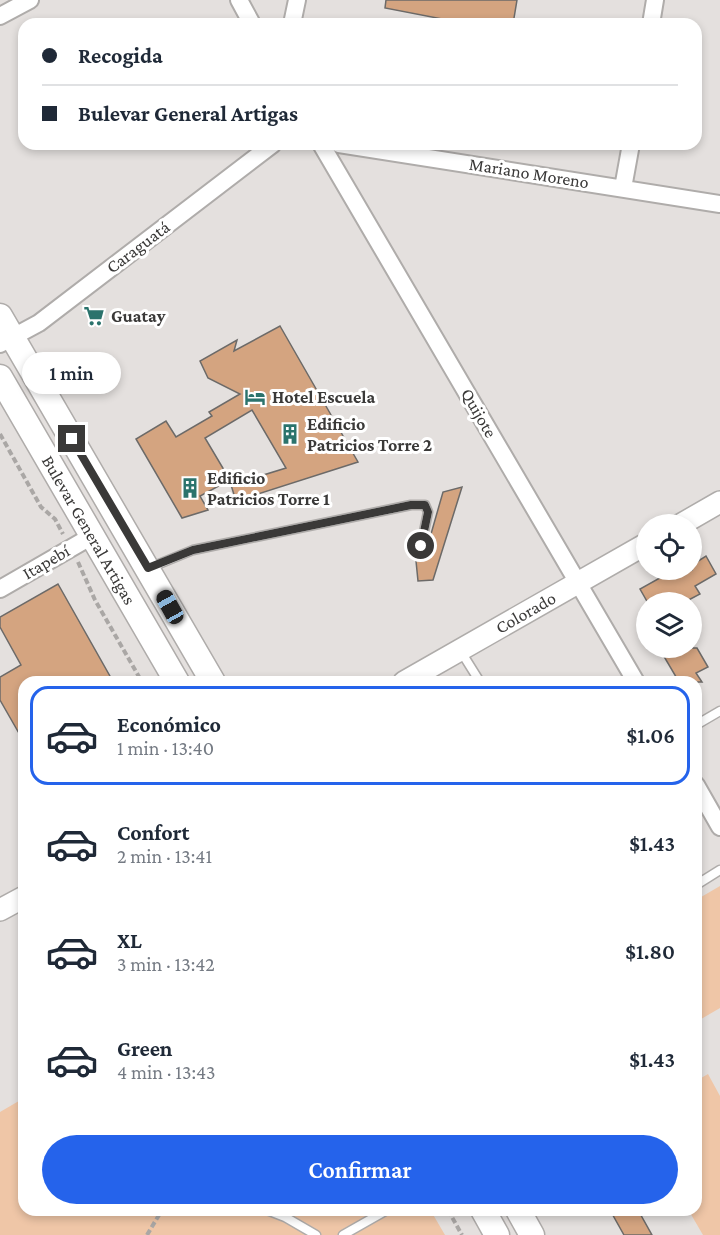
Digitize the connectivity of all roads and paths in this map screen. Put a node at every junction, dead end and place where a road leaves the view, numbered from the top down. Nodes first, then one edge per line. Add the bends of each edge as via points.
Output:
1 (30, 0) edge
2 (239, 0) edge
3 (297, 0) edge
4 (655, 0) edge
5 (0, 16) edge
6 (249, 18) edge
7 (293, 18) edge
8 (652, 18) edge
9 (265, 150) edge
10 (325, 150) edge
11 (378, 150) edge
12 (630, 150) edge
13 (623, 188) junction
14 (720, 204) edge
15 (0, 316) edge
16 (6, 341) edge
17 (0, 377) edge
18 (720, 502) edge
19 (699, 514) edge
20 (92, 536) junction
21 (421, 546) dead end
22 (636, 550) edge
23 (148, 568) junction
24 (578, 583) junction
25 (0, 589) edge
26 (460, 650) junction
27 (174, 676) edge
28 (210, 676) edge
29 (414, 676) edge
30 (476, 676) edge
31 (632, 676) edge
32 (720, 711) edge
33 (702, 722) edge
34 (702, 795) edge
35 (720, 826) edge
36 (720, 870) edge
37 (702, 881) edge
38 (18, 900) edge
39 (0, 910) edge
40 (158, 1216) edge
41 (282, 1216) edge
42 (376, 1216) edge
43 (451, 1216) edge
44 (486, 1216) edge
45 (521, 1216) edge
46 (147, 1235) edge
47 (316, 1235) edge
48 (343, 1235) edge
49 (462, 1235) edge
50 (497, 1235) edge
51 (532, 1235) edge

1 - 5 street
2 - 6 street
3 - 7 street
4 - 8 street
9 - 16 street, Caraguatá via 39,323
10 - 24 street, Quijote
11 - 13 street, Mariano Moreno
12 - 13 street
13 - 14 street, Mariano Moreno
15 - 16 main road, Bulevar General Artigas
16 - 23 main road, Bulevar General Artigas
17 - 20 main road, Bulevar General Artigas
18 - 19 street
20 - 25 street, Itapebí
20 - 27 main road, Bulevar General Artigas
21 - 23 lane via 428,512 425,505 411,505 193,550
22 - 24 street, Colorado
23 - 28 main road, Bulevar General Artigas
24 - 26 street, Colorado
24 - 31 street, Quijote
26 - 29 street, Colorado
26 - 30 lane
32 - 33 lane
34 - 35 street
36 - 37 lane
38 - 39 street
40 - 46 path
41 - 47 lane
42 - 48 lane
43 - 49 path
44 - 50 main road
45 - 51 main road

